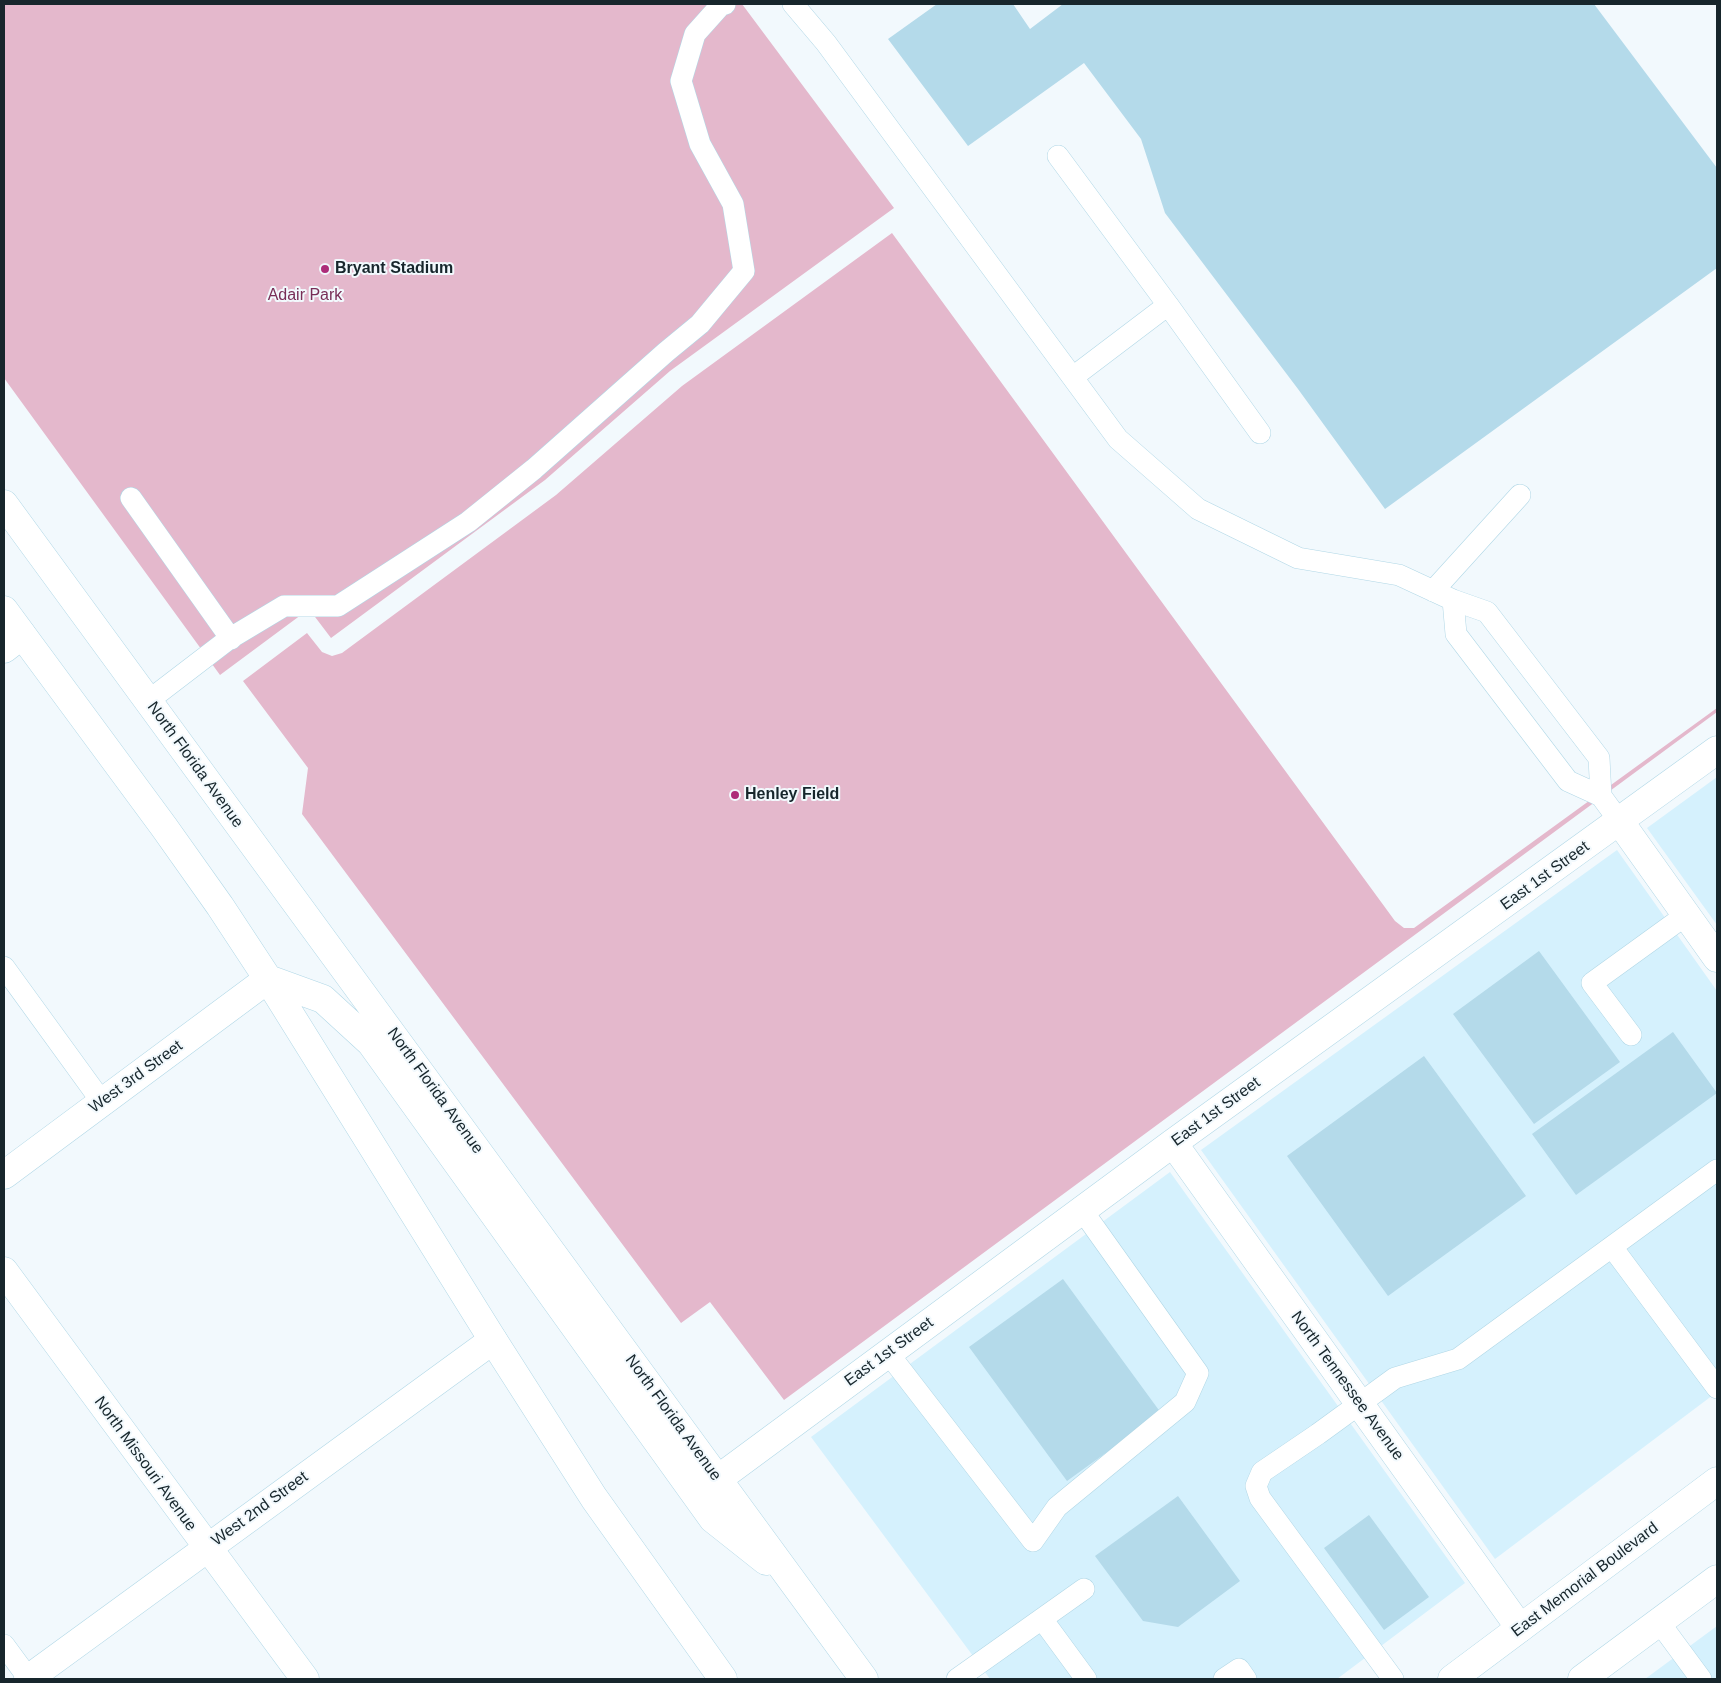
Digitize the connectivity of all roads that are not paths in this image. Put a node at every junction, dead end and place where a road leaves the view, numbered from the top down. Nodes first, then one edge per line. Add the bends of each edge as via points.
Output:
1 (725, 4) edge
2 (793, 4) edge
3 (1058, 156) dead end
4 (1168, 305) junction
5 (1072, 378) junction
6 (1260, 432) dead end
7 (1520, 495) dead end
8 (131, 498) dead end
9 (4, 504) edge
10 (1433, 591) junction
11 (1453, 600) junction
12 (4, 610) edge
13 (231, 639) junction
14 (13, 642) edge
15 (148, 701) junction
16 (1717, 750) edge
17 (1601, 796) junction
18 (1620, 822) junction
19 (1686, 915) junction
20 (1717, 958) edge
21 (4, 967) edge
22 (268, 980) junction
23 (1631, 1036) dead end
24 (102, 1102) junction
25 (1173, 1143) junction
26 (1717, 1170) edge
27 (4, 1175) edge
28 (1082, 1210) junction
29 (1612, 1247) junction
30 (4, 1272) edge
31 (493, 1340) junction
32 (888, 1353) junction
33 (1714, 1377) edge
34 (1359, 1404) junction
35 (718, 1479) junction
36 (1717, 1481) edge
37 (207, 1547) junction
38 (1717, 1579) edge
39 (792, 1582) junction
40 (1084, 1589) dead end
41 (1042, 1619) junction
42 (1659, 1622) junction
43 (1520, 1628) junction
44 (4, 1645) edge
45 (29, 1679) edge
46 (305, 1679) edge
47 (723, 1679) edge
48 (864, 1679) edge
49 (957, 1679) edge
50 (1086, 1679) edge
51 (1224, 1679) edge
52 (1246, 1679) edge
53 (1393, 1679) edge
54 (1452, 1679) edge
55 (1582, 1679) edge
56 (1701, 1679) edge

1 - 13 lane via 695,34 681,81 700,144 733,204 744,271 700,324 534,469 468,522 338,606 284,606
2 - 5 lane via 826,43
3 - 4 lane
4 - 5 lane
4 - 6 lane
5 - 10 lane via 1118,439 1198,509 1298,558 1399,575
7 - 10 lane
8 - 13 lane
9 - 15 main road, North Florida Avenue
10 - 11 lane
11 - 17 lane via 1456,634 1568,780
11 - 17 lane via 1486,612 1599,758
12 - 14 main road
13 - 15 lane
14 - 22 main road via 164,826
15 - 35 main road, North Florida Avenue
16 - 18 main road, East 1st Street
17 - 18 lane
18 - 19 main road
18 - 25 main road, East 1st Street
19 - 20 main road
19 - 23 lane via 1592,983
21 - 24 lane
22 - 24 main road, West 3rd Street
22 - 31 main road
22 - 39 main road via 323,999 371,1043 713,1519
24 - 27 main road, West 3rd Street
25 - 28 main road, East 1st Street
25 - 34 main road, North Tennessee Avenue
26 - 29 lane
28 - 32 main road, East 1st Street
28 - 32 lane via 1198,1373 1185,1402 1057,1507 1033,1541
29 - 33 lane
29 - 34 lane via 1458,1359 1394,1378
30 - 37 main road, North Missouri Avenue
31 - 37 main road, West 2nd Street
31 - 47 main road via 594,1498
32 - 35 main road, East 1st Street
34 - 43 main road, North Tennessee Avenue
34 - 53 lane via 1262,1472 1256,1486 1260,1498
35 - 39 main road, North Florida Avenue
36 - 43 main road, East Memorial Boulevard
37 - 45 main road, West 2nd Street
37 - 46 main road, North Missouri Avenue
38 - 42 main road
39 - 48 main road, North Florida Avenue
40 - 41 lane
41 - 49 lane
41 - 50 lane
42 - 55 main road
42 - 56 lane
43 - 54 main road, East Memorial Boulevard
44 - 45 lane
51 - 52 lane via 1239,1669

